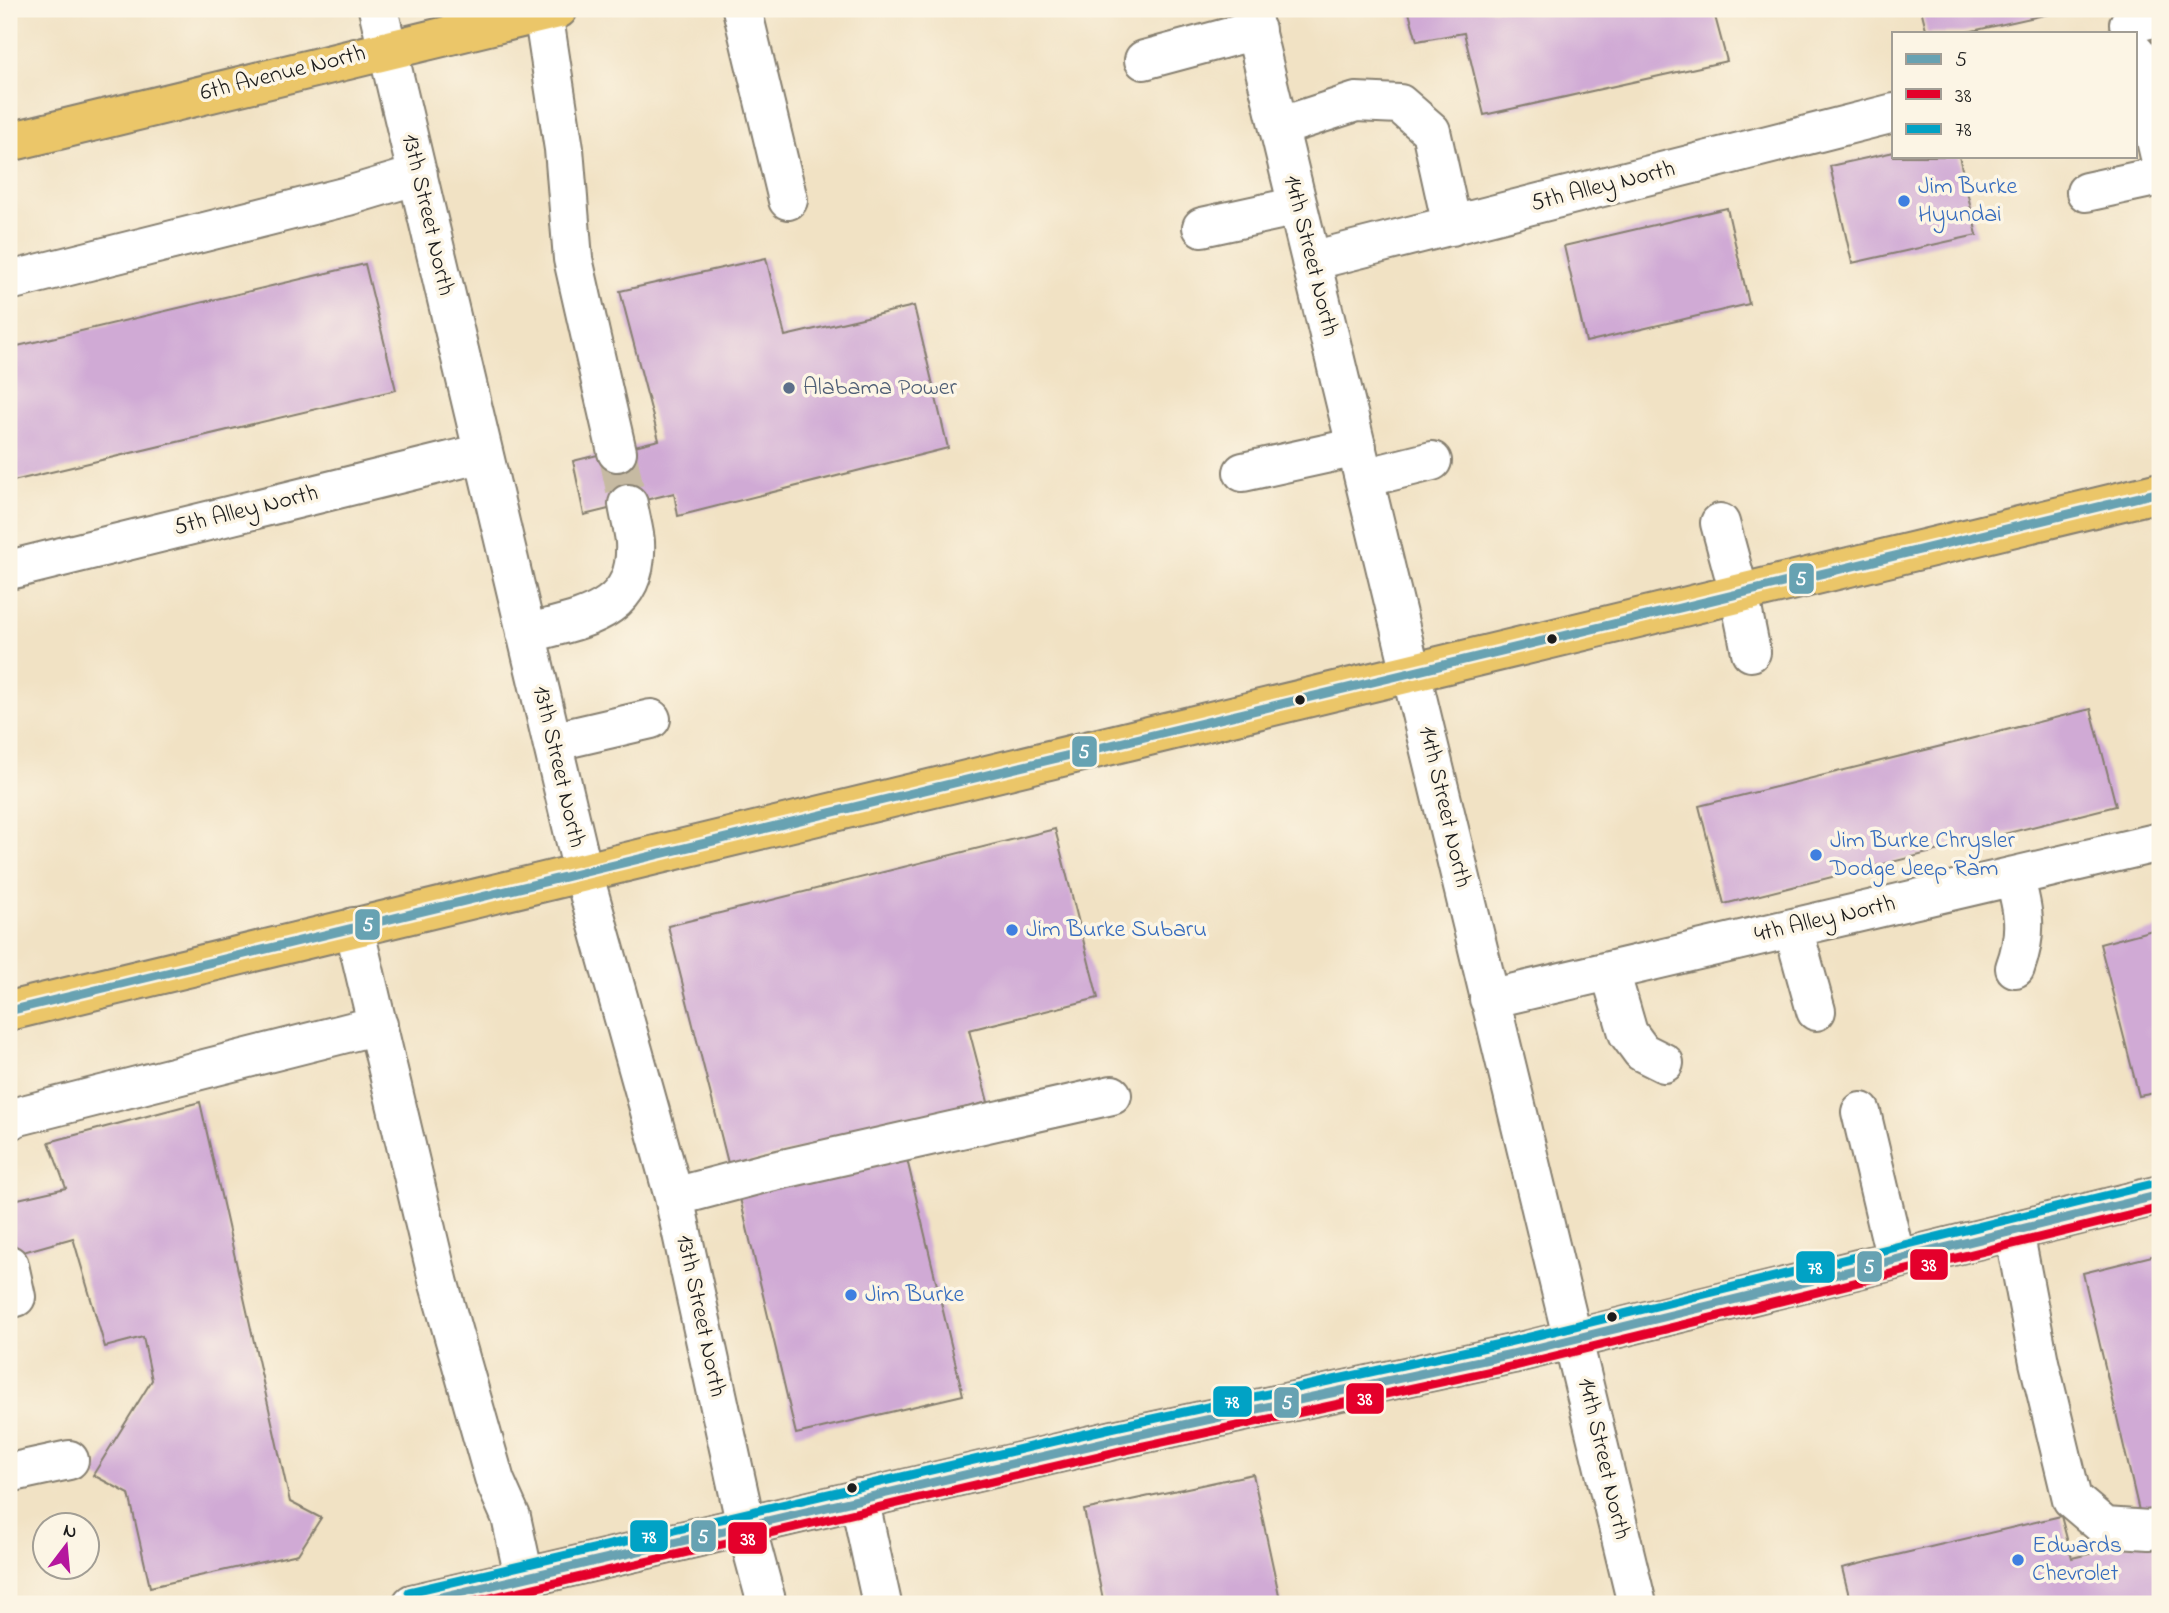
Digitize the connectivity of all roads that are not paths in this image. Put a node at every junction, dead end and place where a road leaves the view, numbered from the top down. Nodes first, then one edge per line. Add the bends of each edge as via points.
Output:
1 (378, 9) edge
2 (742, 9) edge
3 (550, 10) edge
4 (1253, 19) edge
5 (2138, 38) edge
6 (388, 49) junction
7 (1144, 60) dead end
8 (1892, 114) edge
9 (1279, 127) junction
10 (9, 142) edge
11 (2160, 157) edge
12 (418, 175) junction
13 (2160, 176) edge
14 (2086, 192) dead end
15 (788, 201) dead end
16 (1298, 206) junction
17 (1452, 226) junction
18 (1202, 227) dead end
19 (1311, 261) junction
20 (11, 272) edge
21 (617, 452) tunnel mouth
22 (483, 453) junction
23 (1433, 461) dead end
24 (1360, 463) junction
25 (1242, 472) dead end
26 (2160, 492) edge
27 (628, 504) tunnel mouth
28 (1720, 523) dead end
29 (9, 569) edge
30 (1739, 593) junction
31 (526, 634) junction
32 (1751, 652) dead end
33 (1412, 672) junction
34 (651, 719) dead end
35 (552, 742) junction
36 (2160, 842) edge
37 (583, 872) junction
38 (2014, 876) junction
39 (354, 927) junction
40 (1793, 928) junction
41 (2015, 968) dead end
42 (1610, 971) junction
43 (1489, 999) junction
44 (9, 1011) edge
45 (1816, 1011) dead end
46 (378, 1025) junction
47 (1664, 1063) dead end
48 (1112, 1095) dead end
49 (1861, 1112) dead end
50 (9, 1121) edge
51 (2160, 1195) edge
52 (674, 1197) junction
53 (2014, 1231) junction
54 (1896, 1260) junction
55 (9, 1265) edge
56 (9, 1299) edge
57 (1574, 1338) junction
58 (69, 1460) dead end
59 (9, 1473) edge
60 (859, 1499) junction
61 (746, 1526) junction
62 (2160, 1528) edge
63 (524, 1577) junction
64 (412, 1604) edge
65 (767, 1604) edge
66 (882, 1604) edge
67 (1637, 1604) edge

1 - 6 street, 13th Street North
2 - 15 street
3 - 6 main road, 6th Avenue North
3 - 21 street via 573,259
4 - 7 street
4 - 9 street, 14th Street North
5 - 11 street
6 - 10 main road, 6th Avenue North
6 - 12 street, 13th Street North
8 - 17 street, 5th Alley North
9 - 16 street, 14th Street North
9 - 17 street via 1356,102 1400,104 1431,131
12 - 20 street
12 - 22 street, 13th Street North
13 - 14 street
16 - 18 street
16 - 19 street, 14th Street North
17 - 19 street, 5th Alley North
19 - 24 street, 14th Street North
22 - 29 street, 5th Alley North
22 - 31 street, 13th Street North
23 - 24 street
24 - 25 street
24 - 33 street, 14th Street North
26 - 30 main road
27 - 31 street via 635,543 631,576 615,603 592,616
28 - 30 street
30 - 32 street
30 - 33 main road
31 - 35 street, 13th Street North
33 - 37 main road
33 - 43 street, 14th Street North
34 - 35 street
35 - 37 street, 13th Street North
36 - 38 street, 4th Alley North
37 - 39 main road
37 - 52 street, 13th Street North
38 - 40 street, 4th Alley North
38 - 41 street via 2025,925
39 - 44 main road
39 - 46 street
40 - 42 street, 4th Alley North
40 - 45 street
42 - 43 street, 4th Alley North
42 - 47 street via 1628,1033 1642,1052
43 - 57 street, 14th Street North
46 - 50 street
46 - 63 street via 439,1284
48 - 52 street
49 - 54 street
51 - 53 street
52 - 61 street, 13th Street North
53 - 54 street
53 - 62 street via 2072,1499 2105,1527
54 - 57 street
55 - 56 street via 16,1297
57 - 60 street
57 - 67 street, 14th Street North
58 - 59 street
60 - 61 street
60 - 66 street
61 - 63 street
61 - 65 street, 13th Street North
63 - 64 street

